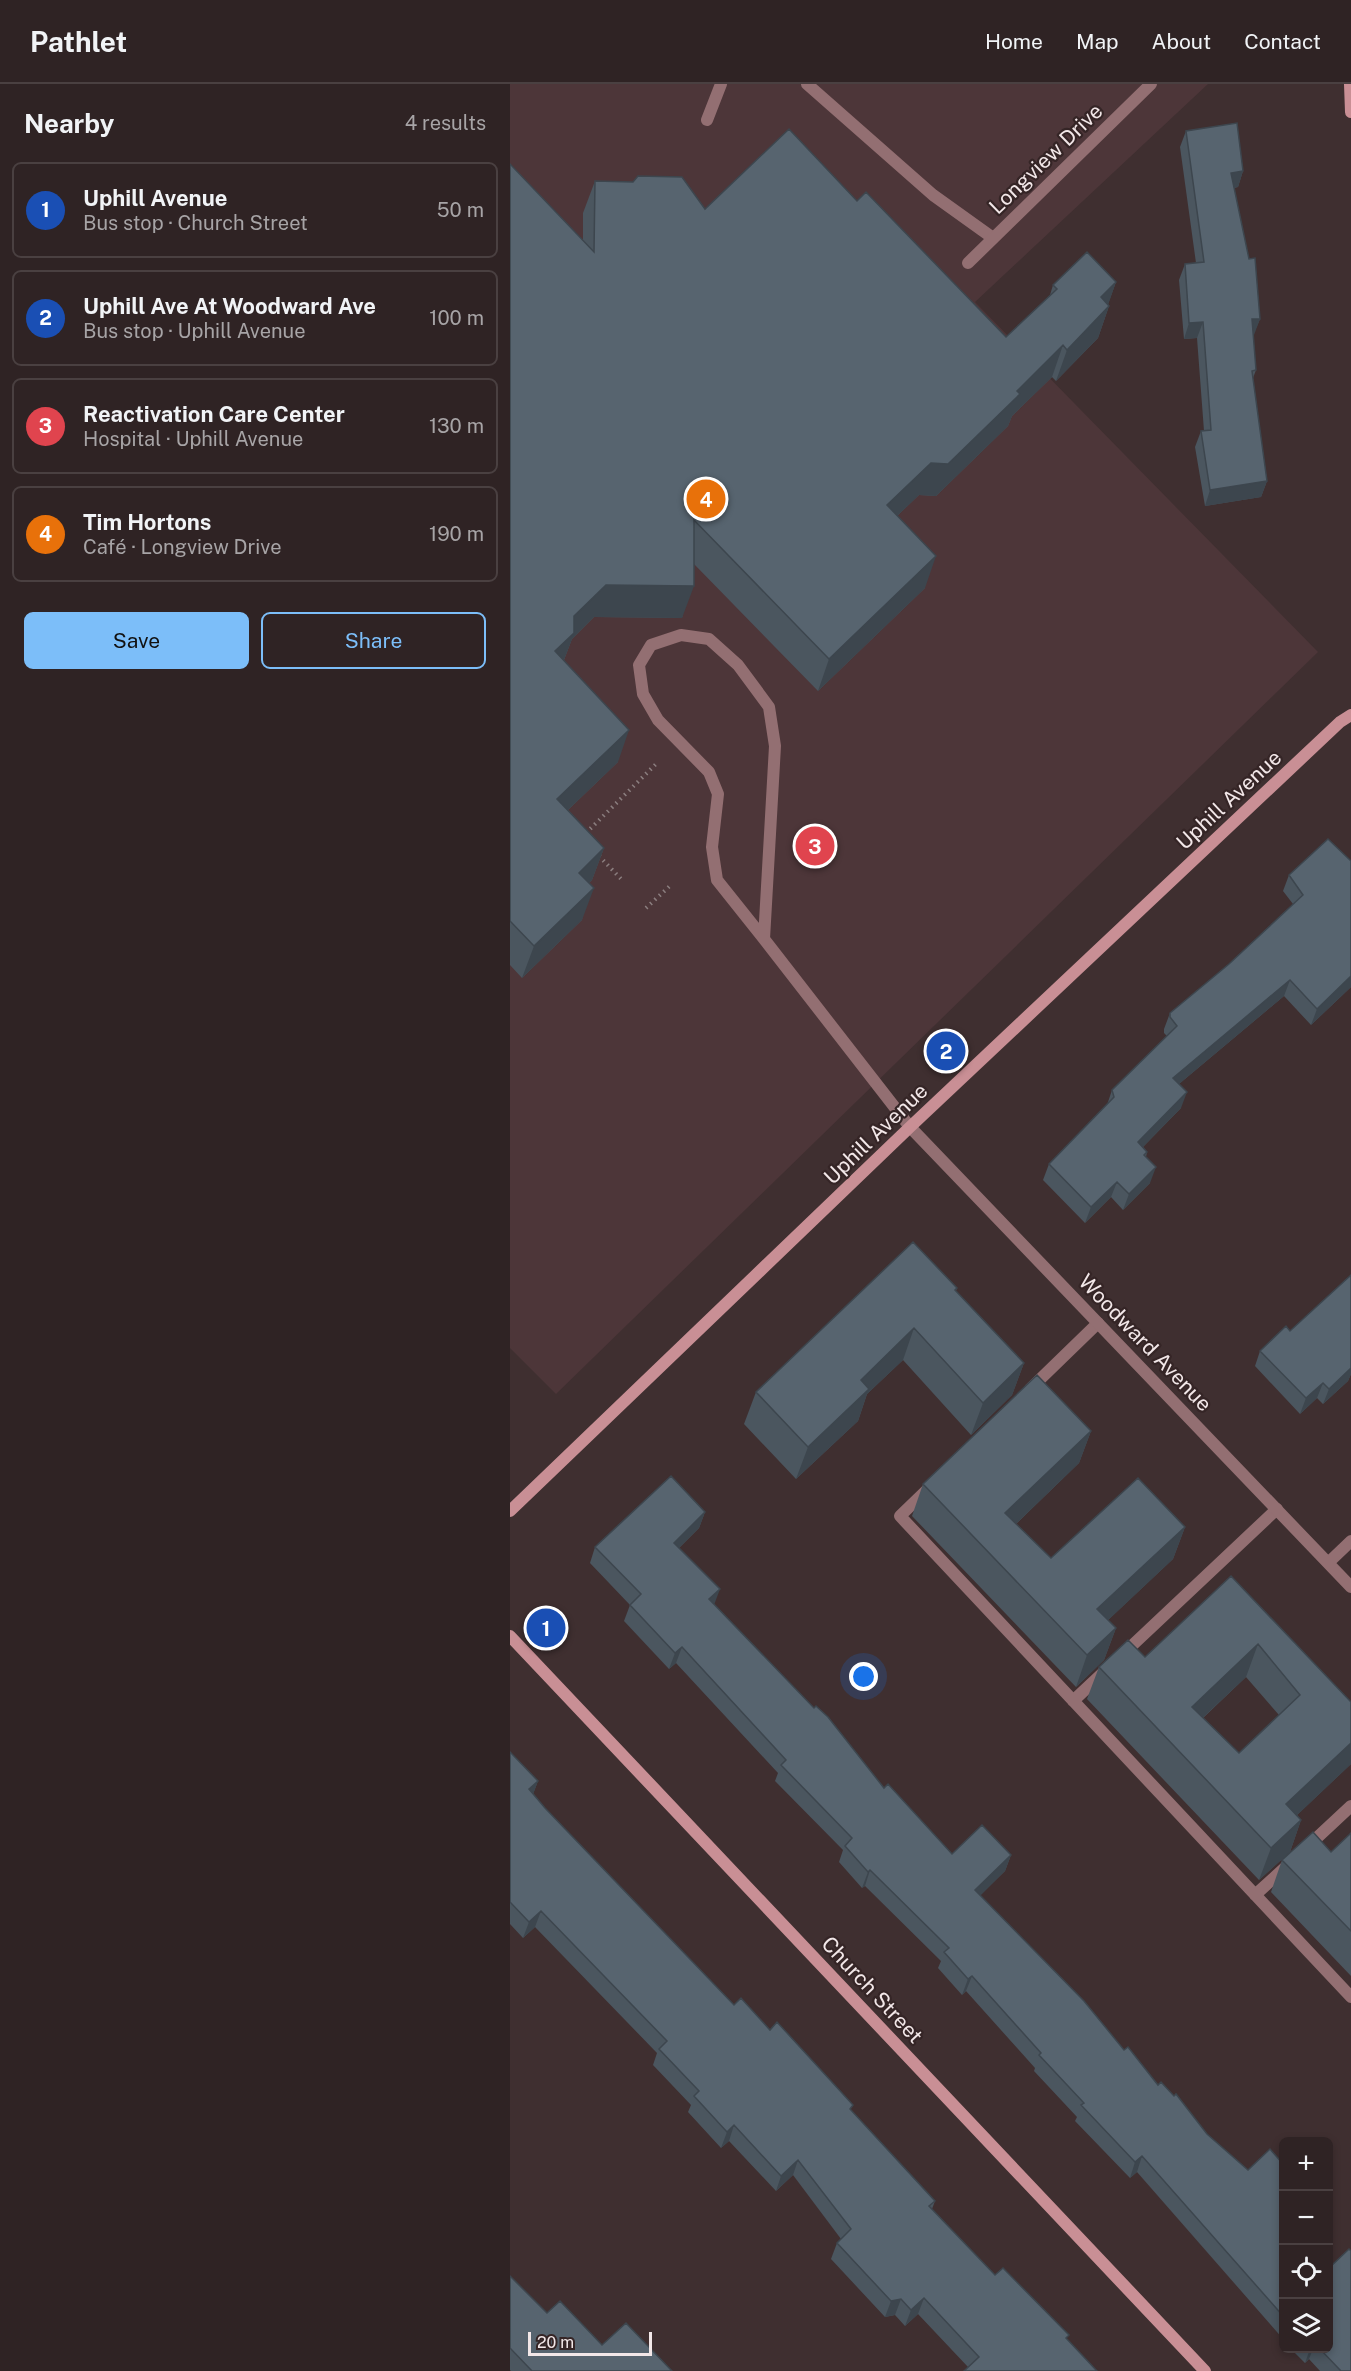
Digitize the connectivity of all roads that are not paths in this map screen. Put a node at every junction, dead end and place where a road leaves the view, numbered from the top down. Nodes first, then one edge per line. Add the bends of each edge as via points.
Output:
1 (721, 84) edge
2 (807, 84) edge
3 (1151, 84) edge
4 (1350, 84) edge
5 (1351, 112) edge
6 (707, 120) dead end
7 (993, 238) junction
8 (968, 263) dead end
9 (1351, 715) edge
10 (764, 939) junction
11 (910, 1126) junction
12 (1098, 1323) junction
13 (1024, 1395) edge
14 (942, 1476) edge
15 (1278, 1509) junction
16 (510, 1511) edge
17 (1351, 1541) edge
18 (1328, 1563) junction
19 (1351, 1587) edge
20 (510, 1636) edge
21 (1073, 1701) junction
22 (1351, 1806) edge
23 (1256, 1895) junction
24 (1351, 1997) edge
25 (1205, 2371) edge

1 - 6 street
2 - 7 street via 933,195
3 - 7 street, Longview Drive
4 - 5 street
7 - 8 street, Longview Drive
9 - 11 street, Uphill Avenue
10 - 10 street, Woodward Avenue via 775,746 769,707 738,665 709,639 681,635 651,645 639,665 644,694 658,720 709,772 718,794 712,847 717,880
10 - 11 street, Woodward Avenue
11 - 12 street, Woodward Avenue
11 - 16 street, Uphill Avenue
12 - 13 street
12 - 15 street, Woodward Avenue
14 - 21 street via 900,1516
15 - 18 street, Woodward Avenue
15 - 21 street
17 - 18 street
18 - 19 street, Woodward Avenue
20 - 25 street, Church Street
21 - 23 street
22 - 23 street
23 - 24 street

